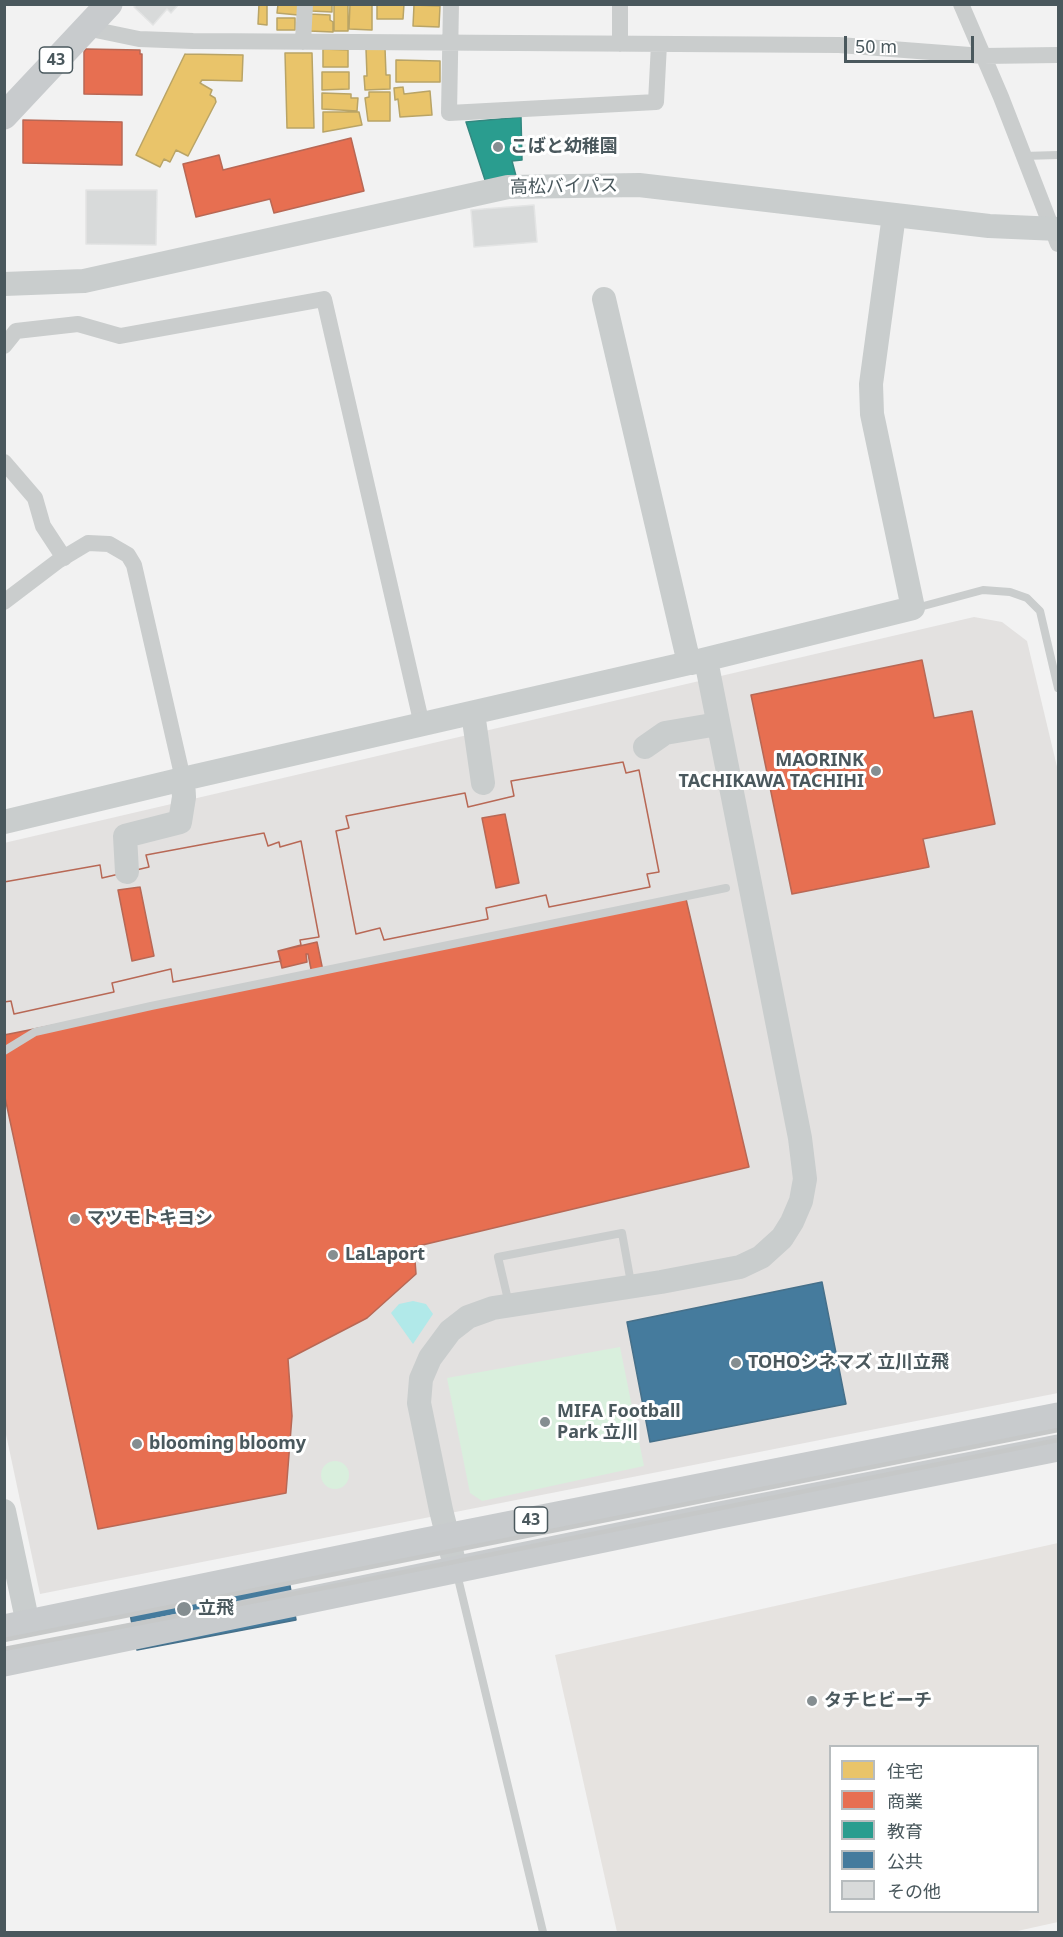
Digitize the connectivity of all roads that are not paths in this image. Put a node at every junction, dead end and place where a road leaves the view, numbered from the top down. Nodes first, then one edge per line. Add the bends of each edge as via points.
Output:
1 (109, 4) edge
2 (305, 4) edge
3 (451, 4) edge
4 (620, 4) edge
5 (961, 4) edge
6 (86, 28) junction
7 (303, 42) junction
8 (450, 43) junction
9 (620, 44) junction
10 (659, 44) junction
11 (1059, 55) edge
12 (983, 56) junction
13 (4, 116) edge
14 (1059, 155) edge
15 (1023, 156) junction
16 (894, 215) junction
17 (1056, 234) edge
18 (4, 284) edge
19 (604, 299) dead end
20 (4, 346) edge
21 (4, 462) edge
22 (64, 558) junction
23 (4, 602) edge
24 (913, 608) junction
25 (697, 662) junction
26 (1059, 688) edge
27 (473, 713) junction
28 (718, 724) junction
29 (422, 725) junction
30 (645, 747) dead end
31 (183, 779) junction
32 (483, 783) dead end
33 (4, 822) edge
34 (127, 872) dead end
35 (726, 888) dead end
36 (4, 1051) edge
37 (632, 1287) junction
38 (510, 1304) junction
39 (1059, 1416) edge
40 (1059, 1448) edge
41 (4, 1511) edge
42 (447, 1537) junction
43 (456, 1570) junction
44 (16, 1626) edge
45 (4, 1662) edge
46 (543, 1932) edge

1 - 6 main road, 43
2 - 7 street
3 - 8 street
4 - 9 street
5 - 12 street
6 - 7 street via 139,39
6 - 13 main road, 43
7 - 8 street
8 - 9 street
8 - 10 street via 449,113 656,102
9 - 10 street
10 - 12 street via 839,45
11 - 12 street
12 - 15 street
14 - 15 lane
15 - 17 street
16 - 17 street, 高松バイパス
16 - 18 street, 高松バイパス via 639,185 508,187 84,281
16 - 24 street via 871,384 872,414
19 - 25 street
20 - 29 street via 16,331 78,324 120,336 324,299
21 - 22 street via 35,498 43,526
22 - 23 street
22 - 31 street via 88,543 109,544 128,555 134,565
24 - 25 street
24 - 26 lane via 983,590 1027,598 1040,611
25 - 27 street
25 - 28 street
27 - 29 street
27 - 32 street
28 - 30 street via 665,733
28 - 37 street via 805,1179 792,1222 782,1238 761,1257 740,1267
29 - 31 street
31 - 33 street
31 - 34 street via 180,822 125,836
35 - 36 lane via 58,1026 35,1032
37 - 38 street
37 - 38 lane via 622,1233 498,1257
38 - 42 street via 468,1317 450,1331 430,1358 421,1379 419,1403
39 - 42 main road, 43
40 - 43 main road, 43
41 - 44 street
42 - 43 street
42 - 44 main road, 43
43 - 45 main road, 43
43 - 46 lane

